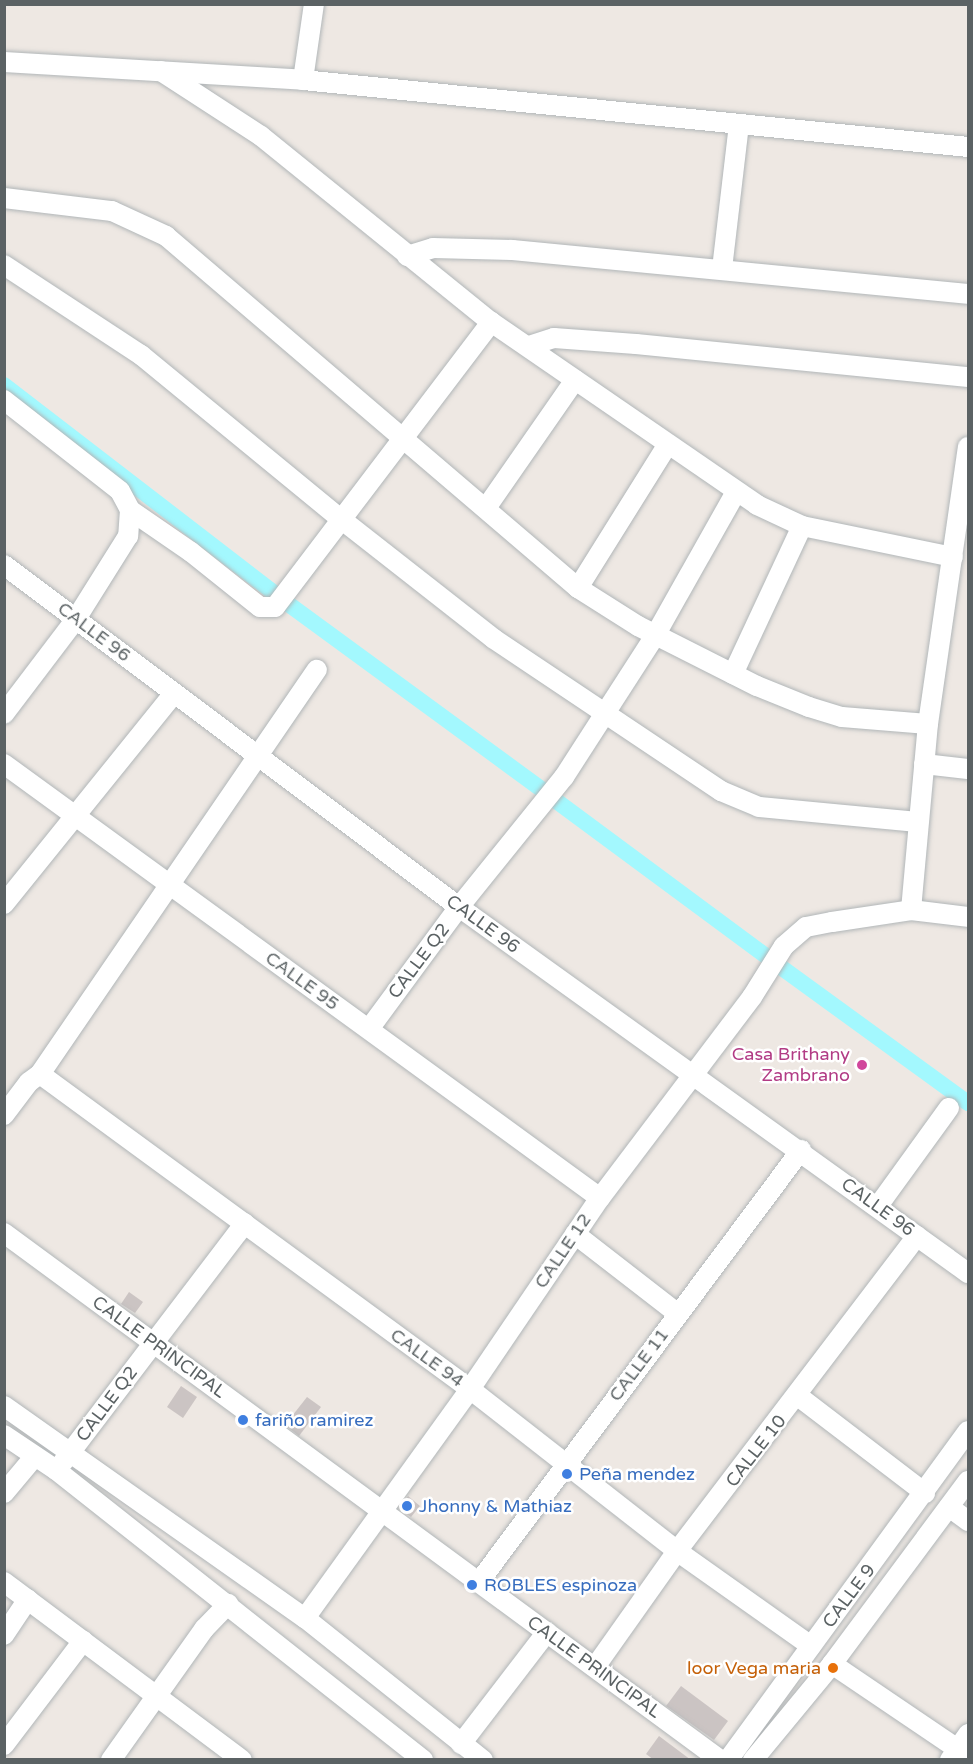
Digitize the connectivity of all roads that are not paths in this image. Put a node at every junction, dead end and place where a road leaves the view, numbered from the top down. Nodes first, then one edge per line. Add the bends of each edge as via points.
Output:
1 (314, 4) edge
2 (4, 62) edge
3 (159, 70) junction
4 (303, 80) junction
5 (739, 125) junction
6 (969, 147) edge
7 (4, 198) edge
8 (407, 256) junction
9 (4, 265) edge
10 (722, 269) junction
11 (969, 294) edge
12 (491, 322) junction
13 (530, 346) junction
14 (969, 377) edge
15 (575, 380) junction
16 (4, 400) edge
17 (404, 438) junction
18 (666, 447) junction
19 (969, 447) edge
20 (736, 492) junction
21 (486, 508) junction
22 (130, 510) junction
23 (340, 519) junction
24 (802, 526) junction
25 (953, 557) junction
26 (4, 565) edge
27 (578, 588) junction
28 (76, 619) junction
29 (656, 634) junction
30 (317, 670) dead end
31 (733, 674) junction
32 (174, 693) junction
33 (604, 712) junction
34 (4, 714) edge
35 (928, 724) junction
36 (260, 757) junction
37 (4, 764) edge
38 (924, 764) junction
39 (969, 769) edge
40 (73, 816) junction
41 (918, 822) junction
42 (170, 882) junction
43 (4, 904) edge
44 (459, 907) junction
45 (911, 910) junction
46 (969, 916) edge
47 (369, 1029) junction
48 (40, 1074) junction
49 (694, 1078) junction
50 (949, 1108) dead end
51 (4, 1115) edge
52 (801, 1150) junction
53 (600, 1198) junction
54 (878, 1206) junction
55 (245, 1223) junction
56 (4, 1233) edge
57 (576, 1234) junction
58 (917, 1236) junction
59 (969, 1273) edge
60 (678, 1314) junction
61 (153, 1342) junction
62 (470, 1389) junction
63 (798, 1396) junction
64 (4, 1406) edge
65 (969, 1431) edge
66 (4, 1435) edge
67 (70, 1453) junction
68 (35, 1456) junction
69 (566, 1462) junction
70 (56, 1470) junction
71 (969, 1481) edge
72 (4, 1493) edge
73 (926, 1493) junction
74 (949, 1507) junction
75 (381, 1510) junction
76 (969, 1521) edge
77 (677, 1551) junction
78 (4, 1582) edge
79 (479, 1582) junction
80 (28, 1599) junction
81 (228, 1604) junction
82 (305, 1618) junction
83 (547, 1632) junction
84 (4, 1635) edge
85 (83, 1641) junction
86 (812, 1646) junction
87 (832, 1664) junction
88 (595, 1667) junction
89 (158, 1697) junction
90 (461, 1744) junction
91 (4, 1745) edge
92 (961, 1749) edge
93 (218, 1752) edge
94 (418, 1758) edge
95 (111, 1760) edge
96 (242, 1760) edge
97 (483, 1760) edge
98 (720, 1760) edge
99 (728, 1760) edge
100 (753, 1760) edge

1 - 4 street
2 - 3 street
3 - 4 street
3 - 8 street via 261,136
4 - 5 street
5 - 6 street
5 - 10 street
7 - 17 street via 112,211 166,236
8 - 10 street via 433,248 512,250
8 - 12 street
9 - 23 street via 141,355
10 - 11 street
12 - 13 street
12 - 17 street
13 - 14 street via 554,338
13 - 15 street
15 - 18 street
15 - 21 street
16 - 22 street via 120,491
17 - 21 street
17 - 23 street
18 - 20 street
18 - 27 street
19 - 25 street
20 - 24 street
20 - 29 street, CALLE Q2
21 - 27 street
22 - 23 street via 267,609 275,608
22 - 28 street via 128,536
23 - 33 street via 494,639
24 - 25 street
24 - 31 street
25 - 35 street
26 - 28 street, CALLE 96
27 - 29 street
28 - 32 street, CALLE 96
28 - 34 street
29 - 31 street
29 - 33 street, CALLE Q2
30 - 36 street
31 - 35 street via 842,717
32 - 36 street, CALLE 96
32 - 40 street
33 - 41 street via 721,790 759,807
33 - 44 street, CALLE Q2 via 564,777
35 - 38 street
36 - 42 street
36 - 44 street, CALLE 96
37 - 40 street, CALLE 95
38 - 39 street
38 - 41 street
40 - 42 street, CALLE 95
40 - 43 street
41 - 45 street
42 - 47 street, CALLE 95
42 - 48 street
44 - 47 street, CALLE Q2
44 - 49 street, CALLE 96
45 - 46 street, CALLE 12
45 - 49 street, CALLE 12 via 806,927 784,946
47 - 53 street, CALLE 95
48 - 51 street
48 - 55 street, CALLE 94
49 - 52 street, CALLE 96
49 - 53 street, CALLE 12
50 - 54 street
52 - 54 street, CALLE 96
52 - 60 street, CALLE 11
53 - 57 street, CALLE 12
54 - 58 street, CALLE 96
55 - 61 street, CALLE Q2
55 - 62 street, CALLE 94
56 - 61 street, CALLE PRINCIPAL
57 - 60 street
57 - 62 street, CALLE 12
58 - 59 street, CALLE 96
58 - 63 street, CALLE 10
60 - 69 street, CALLE 11
61 - 67 street, CALLE Q2
61 - 75 street, CALLE PRINCIPAL
62 - 69 street, CALLE 94
62 - 75 street, CALLE 12
63 - 73 street
63 - 77 street, CALLE 10
64 - 67 street
65 - 73 street, CALLE 9
66 - 68 street
67 - 70 street, CALLE Q2
67 - 82 street
68 - 70 street
68 - 72 street
69 - 77 street, CALLE 94
69 - 79 street, CALLE 11
70 - 81 street
71 - 74 street, CALLE 9
73 - 86 street, CALLE 9
74 - 76 street
74 - 87 street, CALLE 9
75 - 79 street, CALLE PRINCIPAL
75 - 82 street, CALLE 12
77 - 86 street, CALLE 94
77 - 88 street, CALLE 10
78 - 80 street
79 - 83 street, CALLE PRINCIPAL
80 - 84 street
80 - 85 street
81 - 89 street via 204,1629
81 - 94 street
82 - 90 street
83 - 88 street, CALLE PRINCIPAL
83 - 90 street
85 - 89 street
85 - 91 street
86 - 99 street, CALLE 9
87 - 92 street
87 - 100 street, CALLE 9
88 - 98 street, CALLE PRINCIPAL
89 - 93 street
89 - 95 street
90 - 97 street
93 - 96 street

